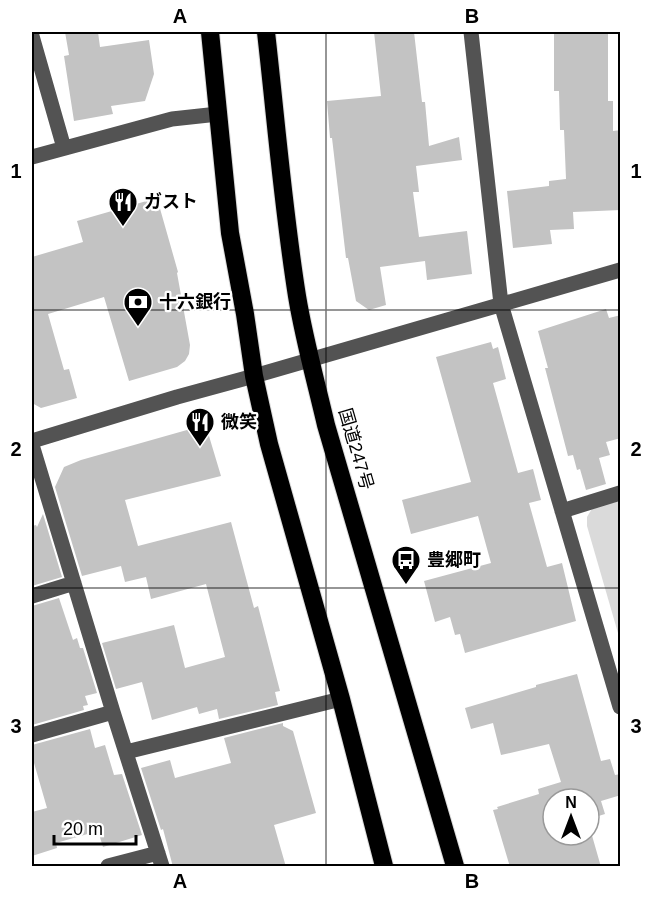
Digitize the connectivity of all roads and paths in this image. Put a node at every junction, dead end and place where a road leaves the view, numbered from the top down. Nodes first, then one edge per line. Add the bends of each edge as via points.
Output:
1 (210, 32) edge
2 (266, 32) edge
3 (471, 32) edge
4 (32, 36) edge
5 (218, 114) junction
6 (64, 148) junction
7 (32, 158) edge
8 (621, 270) edge
9 (501, 304) junction
10 (311, 359) junction
11 (254, 376) junction
12 (32, 443) edge
13 (621, 493) edge
14 (562, 511) junction
15 (74, 584) junction
16 (32, 596) edge
17 (341, 699) junction
18 (621, 706) edge
19 (113, 712) junction
20 (32, 735) edge
21 (126, 752) junction
22 (160, 860) edge
23 (108, 867) edge
24 (384, 867) edge
25 (455, 867) edge

1 - 5 highway
2 - 10 highway, 国道247号 via 295,286
3 - 9 street
4 - 6 street
5 - 6 street via 172,119
5 - 11 highway via 230,233
6 - 7 street
8 - 9 street
9 - 10 street
9 - 14 street
10 - 11 street
10 - 25 highway, 国道247号 via 326,425
11 - 12 street
11 - 17 highway via 269,444
12 - 15 street
13 - 14 street
14 - 18 street
15 - 16 street
15 - 19 street
17 - 21 street
17 - 24 highway
19 - 20 street
19 - 21 street
21 - 22 street
22 - 23 street

